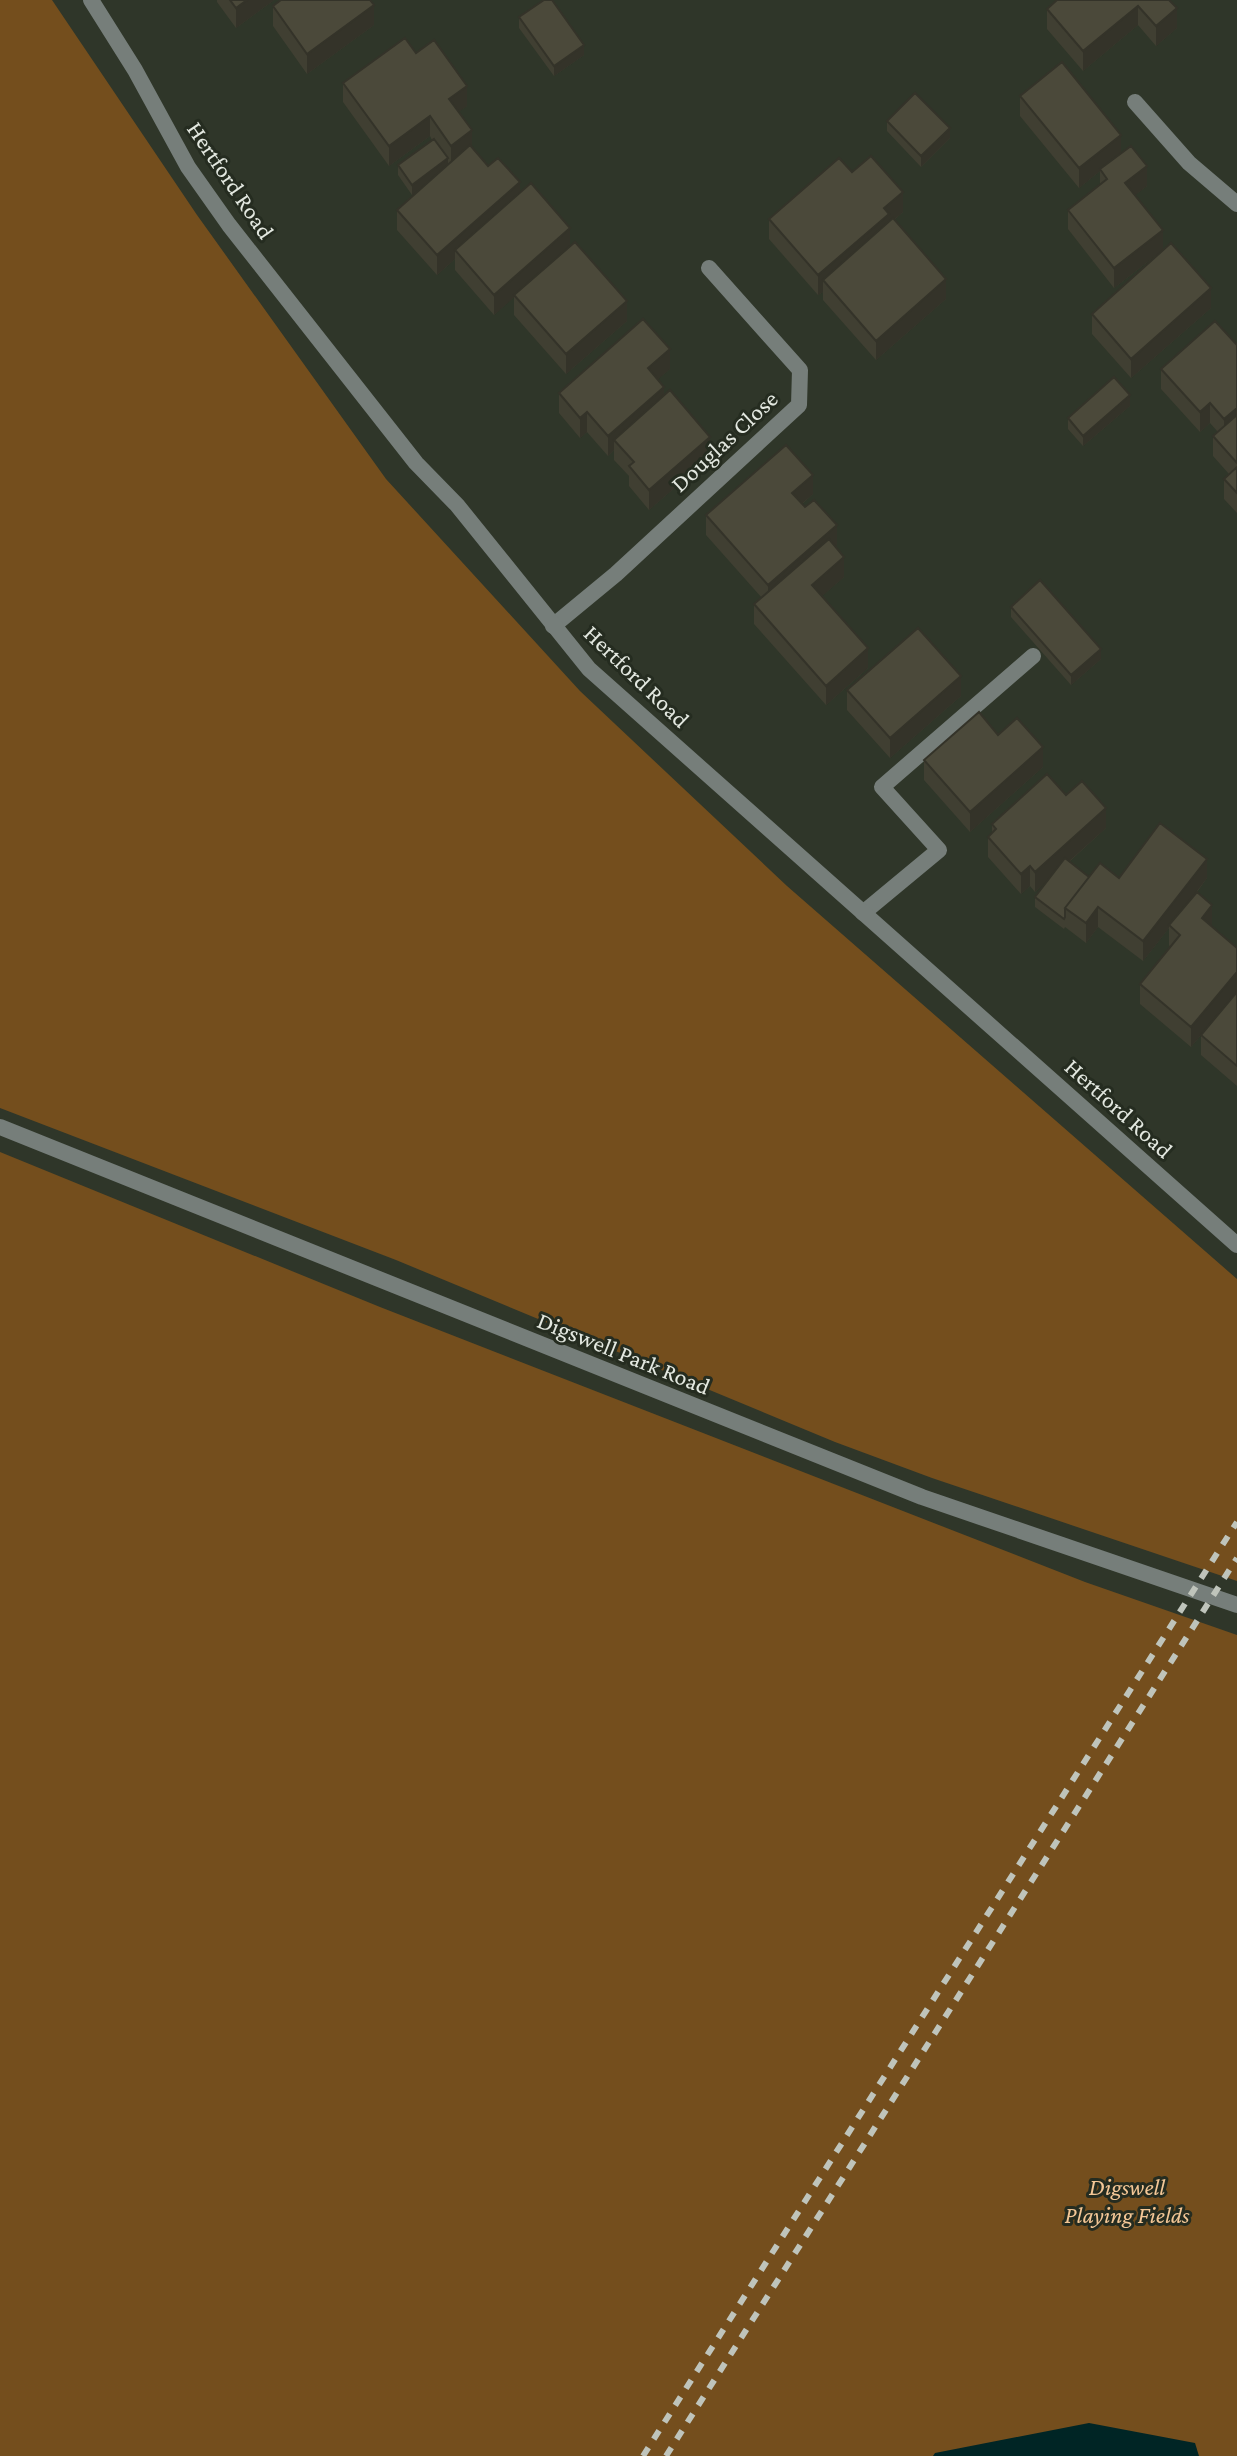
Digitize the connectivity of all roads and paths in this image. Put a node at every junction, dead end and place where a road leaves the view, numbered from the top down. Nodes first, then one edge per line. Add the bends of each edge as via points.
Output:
1 (91, 0) edge
2 (1135, 102) dead end
3 (1237, 204) edge
4 (709, 268) dead end
5 (553, 626) junction
6 (1033, 656) dead end
7 (863, 913) junction
8 (0, 1127) edge
9 (1237, 1245) edge
10 (1237, 1605) edge

1 - 5 street, Hertford Road via 188,167 229,225 416,463 457,505
2 - 3 street via 1189,163
4 - 5 street, Douglas Close via 800,370 799,405
5 - 7 street, Hertford Road via 589,669
6 - 7 street via 882,787 939,850
7 - 9 street, Hertford Road
8 - 10 street, Digswell Park Road via 922,1497

